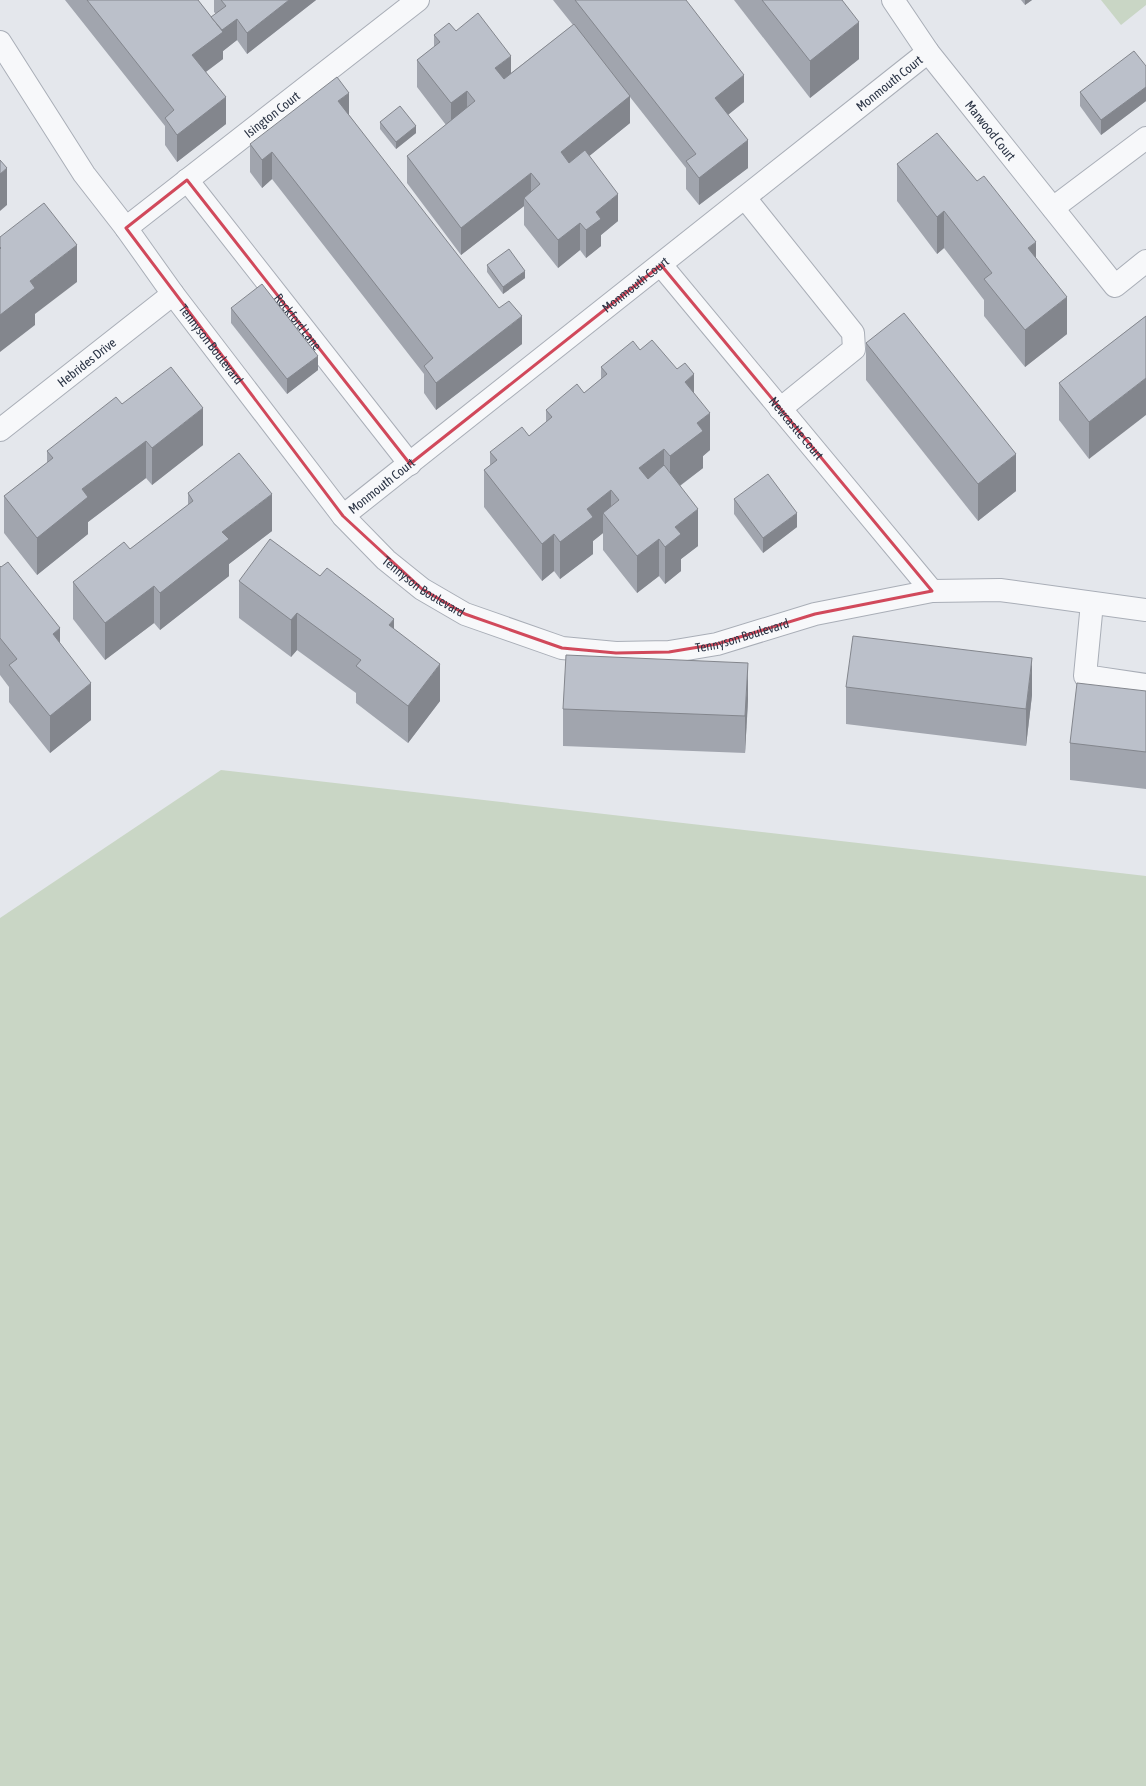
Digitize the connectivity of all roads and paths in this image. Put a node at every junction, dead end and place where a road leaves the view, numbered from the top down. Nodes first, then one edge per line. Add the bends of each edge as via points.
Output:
1 (418, 0) edge
2 (893, 0) edge
3 (0, 42) edge
4 (928, 52) junction
5 (1146, 138) edge
6 (187, 180) junction
7 (745, 198) junction
8 (1053, 208) junction
9 (126, 228) junction
10 (1146, 261) edge
11 (661, 264) junction
12 (173, 294) junction
13 (780, 409) junction
14 (0, 430) edge
15 (410, 464) junction
16 (343, 516) junction
17 (932, 591) junction
18 (1092, 603) junction
19 (1146, 610) edge
20 (1146, 685) edge

1 - 6 street, Isington Court
2 - 4 street, Marwood Court
3 - 9 street, Tennyson Boulevard via 84,174
4 - 7 street, Monmouth Court
4 - 8 street, Marwood Court
5 - 8 street
6 - 9 street, Isington Court
6 - 15 street, Rockford Lane
7 - 11 street, Monmouth Court
7 - 13 street via 853,333 854,349
8 - 10 street, Marwood Court via 1116,286
9 - 12 street, Tennyson Boulevard
11 - 13 street, Newcastle Court
11 - 15 street, Monmouth Court
12 - 14 street, Hebrides Drive
12 - 16 street, Tennyson Boulevard
13 - 17 street, Newcastle Court
15 - 16 street, Monmouth Court
16 - 17 street, Tennyson Boulevard via 386,560 422,589 465,614 562,648 616,654 669,652 717,644 815,614
17 - 18 street, Tennyson Boulevard via 1000,590
18 - 19 street, Tennyson Boulevard
18 - 20 street via 1085,676

